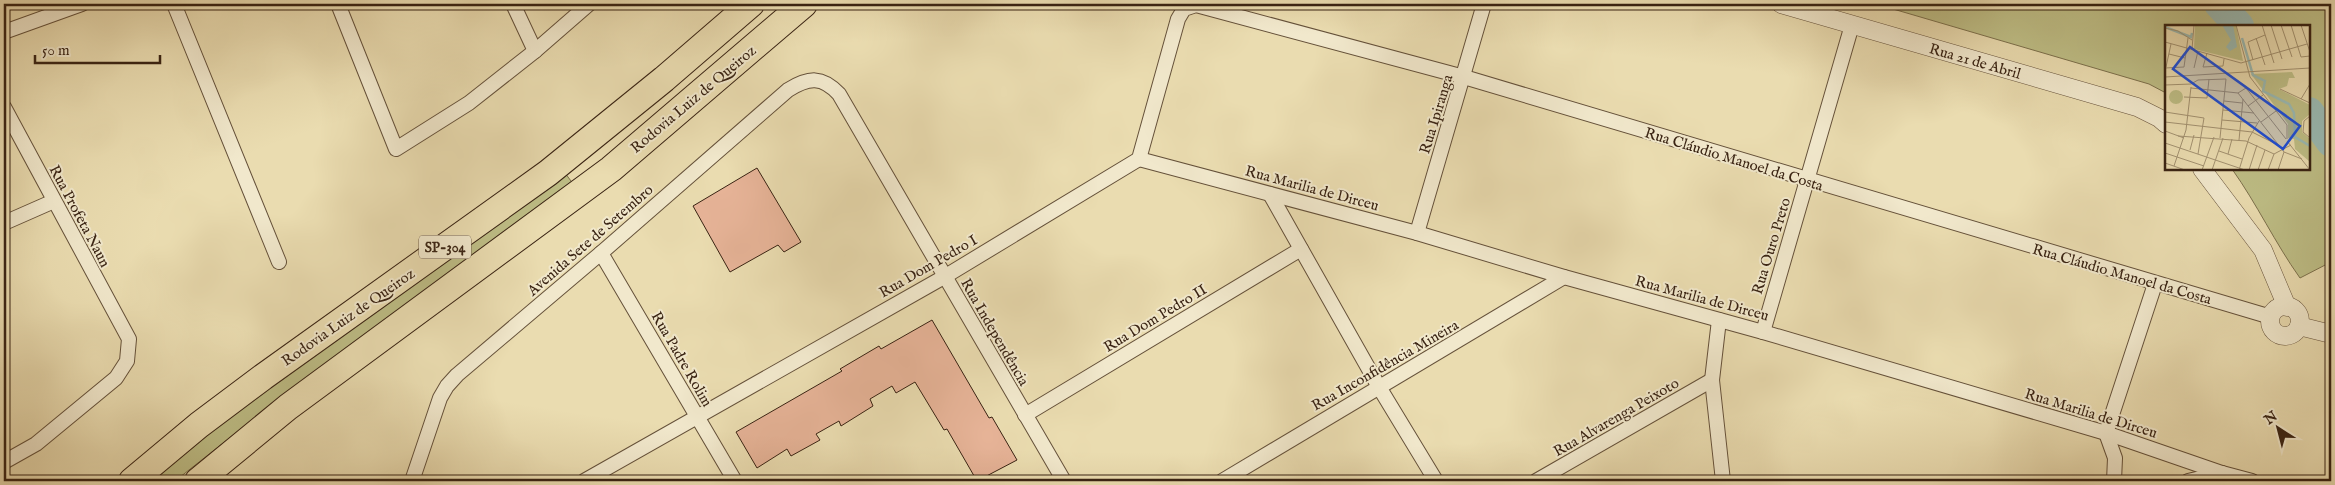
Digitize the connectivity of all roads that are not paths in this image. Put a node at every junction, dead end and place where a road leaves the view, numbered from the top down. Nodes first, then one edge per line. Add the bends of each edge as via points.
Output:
1 (82, 4) edge
2 (174, 4) edge
3 (338, 4) edge
4 (513, 4) edge
5 (589, 4) edge
6 (751, 4) edge
7 (804, 4) edge
8 (1484, 4) edge
9 (1781, 4) edge
10 (57, 8) edge
11 (1852, 26) junction
12 (4, 32) edge
13 (535, 51) junction
14 (1464, 77) junction
15 (839, 94) joint
16 (4, 107) edge
17 (2165, 123) edge
18 (1140, 159) junction
19 (2203, 170) edge
20 (1807, 181) junction
21 (1270, 194) junction
22 (54, 201) junction
23 (4, 223) edge
24 (1417, 233) junction
25 (1301, 249) junction
26 (602, 253) junction
27 (279, 262) dead end
28 (944, 277) junction
29 (1564, 277) junction
30 (2154, 284) junction
31 (2277, 312) junction
32 (1719, 320) junction
33 (2299, 326) junction
34 (1762, 332) junction
35 (2331, 334) edge
36 (1712, 380) junction
37 (1379, 387) junction
38 (288, 407) junction
39 (1025, 415) junction
40 (697, 416) junction
41 (199, 425) junction
42 (2106, 433) junction
43 (2188, 461) junction
44 (4, 462) edge
45 (2222, 473) junction
46 (128, 481) edge
47 (132, 481) edge
48 (198, 481) edge
49 (210, 481) edge
50 (412, 481) edge
51 (584, 481) edge
52 (735, 481) edge
53 (1064, 481) edge
54 (1222, 481) edge
55 (1436, 481) edge
56 (1536, 481) edge
57 (1723, 481) edge
58 (2114, 481) edge
59 (2184, 481) edge
60 (2188, 481) edge
61 (2252, 481) edge

1 - 10 street
2 - 27 street
3 - 13 street via 396,149 470,103
4 - 13 street
5 - 13 street
6 - 41 highway, Rodovia Luiz de Queiroz / SP-304 via 548,173
7 - 38 highway, Rodovia Luiz de Queiroz / SP-304 via 611,169
8 - 14 street, Rua Ipiranga
9 - 11 street, Rua 21 de Abril
10 - 12 street
11 - 17 street, Rua 21 de Abril via 2136,107
11 - 20 street, Rua Ouro Preto
14 - 18 street, Rua Cláudio Manoel da Costa via 1196,5 1184,9 1178,19
14 - 20 street, Rua Cláudio Manoel da Costa
14 - 24 street, Rua Ipiranga
15 - 26 street, Avenida Sete de Setembro via 819,80 803,82 788,90
15 - 28 street, Rua Independência
16 - 22 street, Rua Profeta Naun
18 - 21 street, Rua Marilia de Dirceu
18 - 28 street, Rua Dom Pedro I
19 - 31 street via 2263,250
20 - 30 street, Rua Cláudio Manoel da Costa
20 - 34 street, Rua Ouro Preto
21 - 24 street, Rua Marilia de Dirceu
21 - 25 street
22 - 23 street
22 - 44 street, Rua Profeta Naun via 129,339 127,361 116,378 36,444
24 - 29 street, Rua Marilia de Dirceu
25 - 37 street
25 - 39 street, Rua Dom Pedro II
26 - 40 street, Rua Padre Rolim
26 - 50 street, Avenida Sete de Setembro via 447,386
28 - 39 street, Rua Independência
28 - 40 street, Rua Dom Pedro I
29 - 32 street, Rua Marilia de Dirceu
29 - 37 street, Rua Inconfidência Mineira
30 - 31 street, Rua Cláudio Manoel da Costa
30 - 42 street
31 - 33 street via 2298,313
31 - 33 street via 2270,325 2274,332 2288,336
32 - 34 street, Rua Marilia de Dirceu
32 - 36 street
33 - 35 street
34 - 42 street, Rua Marilia de Dirceu
36 - 56 street, Rua Alvarenga Peixoto
36 - 57 street
37 - 54 street, Rua Inconfidência Mineira
37 - 55 street
38 - 48 highway, Rodovia Luiz de Queiroz / SP-304
38 - 49 highway
39 - 53 street, Rua Independência
40 - 51 street, Rua Dom Pedro I
40 - 52 street, Rua Padre Rolim
41 - 46 highway
41 - 47 highway, Rodovia Luiz de Queiroz / SP-304
42 - 43 street, Rua Marilia de Dirceu
42 - 58 street via 2115,458
43 - 45 street, Rua Marilia de Dirceu
43 - 59 street
45 - 60 street
45 - 61 street, Rua Marilia de Dirceu

